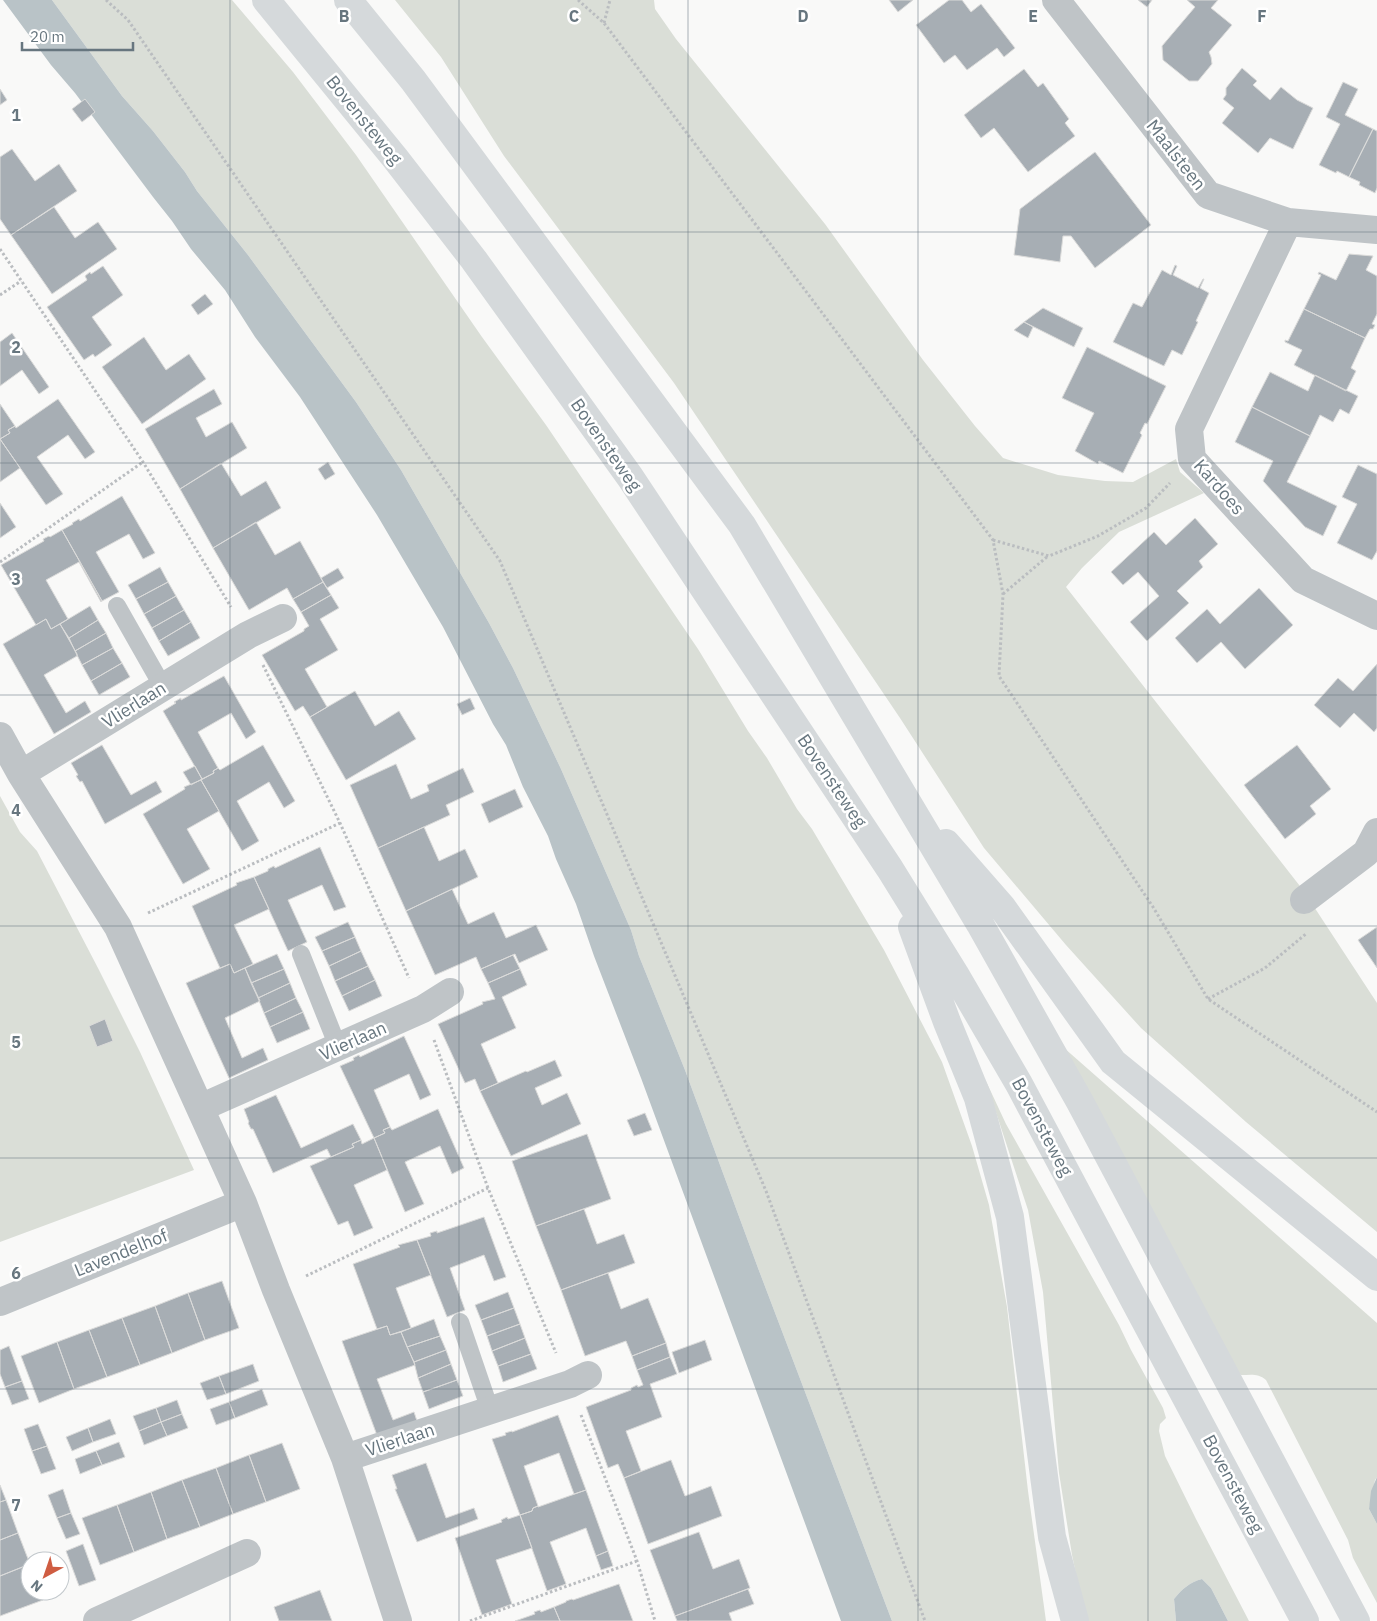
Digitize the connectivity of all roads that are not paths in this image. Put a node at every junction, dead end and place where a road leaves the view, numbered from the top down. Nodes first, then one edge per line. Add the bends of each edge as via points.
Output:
1 (266, 0) edge
2 (348, 0) edge
3 (1056, 0) edge
4 (1288, 222) junction
5 (1377, 230) edge
6 (116, 606) dead end
7 (1377, 616) edge
8 (283, 618) dead end
9 (163, 687) junction
10 (0, 736) edge
11 (21, 774) junction
12 (901, 793) junction
13 (1377, 832) edge
14 (890, 869) junction
15 (1304, 900) road end
16 (301, 954) dead end
17 (450, 992) dead end
18 (338, 1047) junction
19 (200, 1108) junction
20 (243, 1203) junction
21 (1377, 1277) edge
22 (0, 1302) edge
23 (460, 1322) dead end
24 (579, 1380) road end
25 (490, 1410) junction
26 (345, 1458) junction
27 (247, 1553) dead end
28 (97, 1621) edge
29 (398, 1621) edge
30 (1075, 1621) edge
31 (1305, 1621) edge
32 (1356, 1621) edge

1 - 14 main road, Bovensteweg via 395,158 555,372 630,477
2 - 12 main road via 413,80 742,525
3 - 4 street, Maalsteen via 1208,195
4 - 5 street, Maalsteen
4 - 7 street, Kardoes via 1189,429 1192,459 1303,580
6 - 9 lane
8 - 9 street, Vlierlaan via 248,635
9 - 11 street, Vlierlaan
10 - 11 street, Vlierlaan
11 - 19 street, Vlierlaan via 118,927
12 - 21 main road via 1002,907 1113,1062
12 - 32 main road via 980,924 1080,1102
13 - 15 street via 1366,853
14 - 30 main road via 978,1098 1010,1217 1052,1538
14 - 31 main road, Bovensteweg via 1019,1084
16 - 18 lane
17 - 18 street, Vlierlaan via 423,1010
18 - 19 street, Vlierlaan
19 - 20 street, Vlierlaan
20 - 22 street, Lavendelhof
20 - 26 street, Vlierlaan
23 - 25 lane
24 - 25 street, Vlierlaan
25 - 26 street, Vlierlaan
26 - 29 street, Vlierlaan
27 - 28 street

